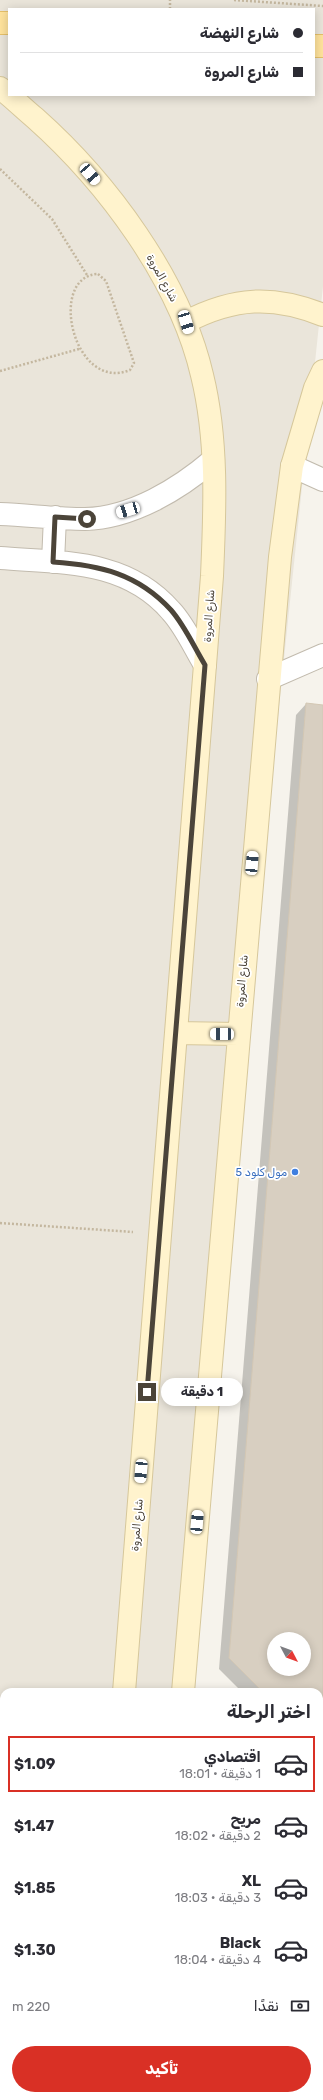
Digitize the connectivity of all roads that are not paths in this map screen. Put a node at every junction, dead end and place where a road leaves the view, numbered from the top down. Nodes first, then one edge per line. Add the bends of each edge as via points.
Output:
1 (0, 88) edge
2 (8, 95) edge
3 (9, 96) edge
4 (323, 315) edge
5 (186, 322) junction
6 (323, 371) edge
7 (213, 460) junction
8 (292, 466) junction
9 (323, 480) edge
10 (0, 514) edge
11 (55, 517) junction
12 (0, 558) edge
13 (53, 562) junction
14 (323, 654) edge
15 (205, 665) junction
16 (268, 679) junction
17 (176, 1033) junction
18 (238, 1034) junction
19 (124, 1688) edge
20 (183, 1688) edge

1 - 2 street, شارع المروة
3 - 5 street, شارع المروة via 61,141 109,196 151,256
4 - 5 street via 285,303 254,301 230,304 207,311
5 - 7 street, شارع المروة via 202,375 214,444
6 - 8 street, شارع المروة via 315,388
7 - 11 street via 168,494 142,506 87,519
7 - 15 street, شارع المروة via 214,529
8 - 9 street
8 - 16 street, شارع المروة
10 - 11 street
11 - 13 street
12 - 13 street
13 - 15 street via 86,564 123,575 149,590 172,611
14 - 16 street
15 - 17 street, شارع المروة
16 - 18 street, شارع المروة
17 - 18 street
17 - 19 street, شارع المروة
18 - 20 street, شارع المروة

